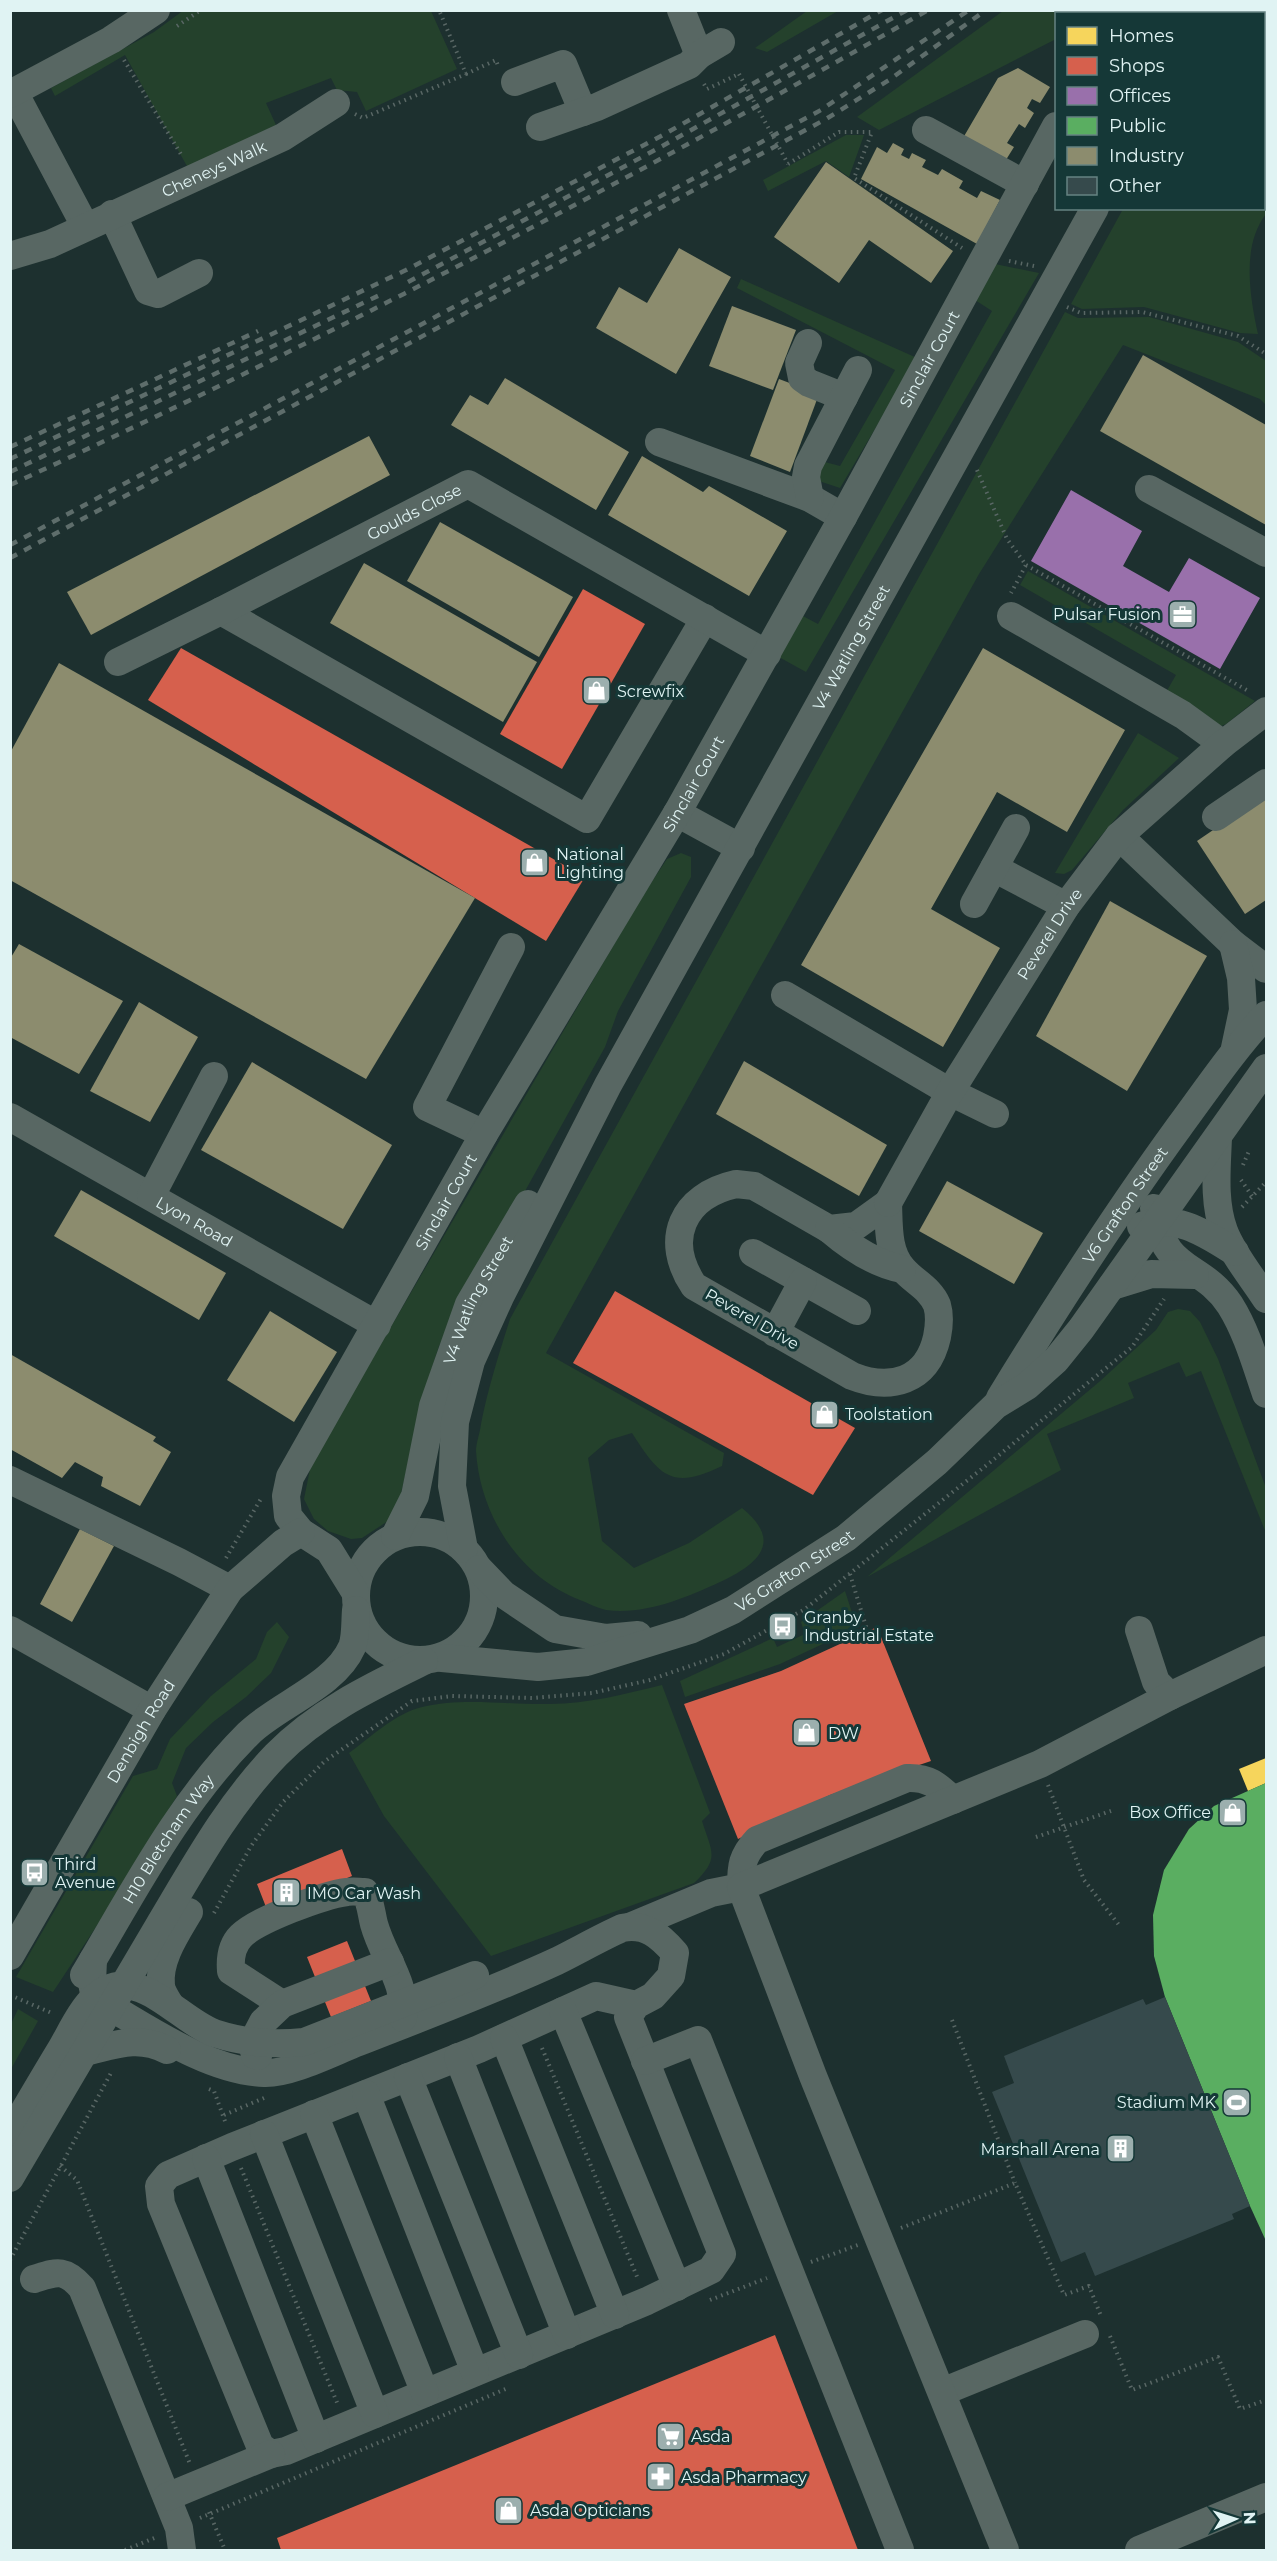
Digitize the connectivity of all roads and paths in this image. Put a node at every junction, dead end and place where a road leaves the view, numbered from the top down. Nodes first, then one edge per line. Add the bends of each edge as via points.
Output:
1 (156, 10) edge
2 (439, 10) edge
3 (681, 10) edge
4 (111, 40) junction
5 (515, 82) dead end
6 (707, 89) dead end
7 (12, 93) edge
8 (336, 103) joint
9 (583, 112) junction
10 (540, 127) dead end
11 (1055, 128) edge
12 (926, 130) dead end
13 (195, 177) junction
14 (1025, 184) junction
15 (1094, 210) edge
16 (112, 214) junction
17 (85, 226) junction
18 (988, 251) junction
19 (10, 256) edge
20 (199, 273) dead end
21 (1055, 278) junction
22 (807, 342) dead end
23 (1266, 354) edge
24 (858, 370) dead end
25 (844, 397) junction
26 (660, 442) dead end
27 (965, 444) junction
28 (1149, 489) dead end
29 (810, 498) junction
30 (843, 517) junction
31 (1266, 553) edge
32 (1026, 565) junction
33 (221, 611) junction
34 (1011, 616) joint
35 (705, 618) junction
36 (767, 654) junction
37 (118, 662) dead end
38 (1261, 704) edge
39 (1223, 744) junction
40 (1266, 783) edge
41 (678, 813) junction
42 (1216, 817) dead end
43 (1016, 828) dead end
44 (1119, 836) junction
45 (741, 848) junction
46 (994, 868) junction
47 (974, 904) dead end
48 (1066, 906) junction
49 (1233, 944) junction
50 (511, 947) dead end
51 (1266, 969) edge
52 (785, 994) dead end
53 (1266, 1015) edge
54 (1233, 1056) junction
55 (1266, 1068) edge
56 (214, 1076) dead end
57 (608, 1085) junction
58 (950, 1092) junction
59 (995, 1114) dead end
60 (10, 1117) edge
61 (484, 1134) junction
62 (1218, 1137) junction
63 (1249, 1151) dead end
64 (1156, 1160) junction
65 (1242, 1168) dead end
66 (1238, 1176) dead end
67 (151, 1196) junction
68 (1252, 1196) dead end
69 (888, 1203) junction
70 (1156, 1223) junction
71 (830, 1229) junction
72 (753, 1252) dead end
73 (1235, 1252) junction
74 (902, 1269) junction
75 (1195, 1275) junction
76 (803, 1281) junction
77 (1072, 1281) junction
78 (1112, 1286) junction
79 (1266, 1299) edge
80 (857, 1311) dead end
81 (377, 1325) junction
82 (775, 1333) junction
83 (1266, 1394) edge
84 (996, 1405) junction
85 (10, 1480) edge
86 (301, 1532) junction
87 (386, 1541) junction
88 (329, 1550) junction
89 (471, 1559) junction
90 (850, 1574) dead end
91 (230, 1589) junction
92 (356, 1601) junction
93 (10, 1629) edge
94 (690, 1630) junction
95 (867, 1630) dead end
96 (1139, 1630) dead end
97 (1266, 1650) edge
98 (433, 1660) junction
99 (1170, 1696) junction
100 (347, 1700) junction
101 (152, 1710) junction
102 (1046, 1779) dead end
103 (953, 1800) junction
104 (1111, 1811) dead end
105 (1063, 1827) junction
106 (1036, 1837) dead end
107 (741, 1887) junction
108 (18, 1923) edge
109 (1119, 1925) dead end
110 (632, 1926) junction
111 (10, 1956) edge
112 (93, 1960) junction
113 (390, 1962) junction
114 (10, 1995) edge
115 (110, 1997) junction
116 (169, 2003) junction
117 (282, 2004) junction
118 (636, 2004) junction
119 (562, 2011) junction
120 (404, 2013) junction
121 (59, 2016) junction
122 (952, 2020) dead end
123 (504, 2038) junction
124 (128, 2041) junction
125 (252, 2043) junction
126 (337, 2051) junction
127 (85, 2052) junction
128 (458, 2057) junction
129 (645, 2061) junction
130 (266, 2074) junction
131 (408, 2077) junction
132 (366, 2094) junction
133 (10, 2102) edge
134 (314, 2114) junction
135 (264, 2134) junction
136 (10, 2135) edge
137 (206, 2158) junction
138 (60, 2166) junction
139 (10, 2178) edge
140 (1015, 2183) junction
141 (879, 2237) junction
142 (10, 2260) edge
143 (789, 2269) junction
144 (34, 2279) dead end
145 (677, 2287) junction
146 (615, 2315) junction
147 (1085, 2334) dead end
148 (567, 2335) junction
149 (519, 2355) junction
150 (476, 2373) junction
151 (942, 2392) junction
152 (425, 2393) junction
153 (1266, 2400) edge
154 (375, 2414) junction
155 (316, 2439) junction
156 (271, 2454) junction
157 (199, 2486) junction
158 (1266, 2497) edge
159 (166, 2498) junction
160 (182, 2550) edge
161 (225, 2550) edge
162 (900, 2550) edge
163 (1005, 2550) edge
164 (1139, 2550) edge

1 - 4 street
2 - 8 path via 466,74 363,118
3 - 9 street via 710,49 689,65
4 - 7 street
4 - 13 path
5 - 9 street via 562,64
6 - 18 path, bridge via 739,74 788,164 839,132 872,132 854,178
7 - 17 street
8 - 13 street, Cheneys Walk via 283,138
9 - 10 street
11 - 14 street, Sinclair Court
12 - 14 street
13 - 16 street, Cheneys Walk
14 - 18 street, Sinclair Court
15 - 21 street, V4 Watling Street
16 - 17 street, Cheneys Walk
16 - 20 street via 148,291 158,294
17 - 19 street, Cheneys Walk via 50,244
18 - 21 path via 1034,266
18 - 30 street, Sinclair Court
21 - 23 path via 1073,288 1064,306 1081,314 1142,312 1238,336
21 - 27 street, V4 Watling Street
22 - 25 street via 799,363 802,378
24 - 25 street
25 - 29 street via 807,466
26 - 29 street via 715,450
27 - 32 path via 1007,539
27 - 45 street, V4 Watling Street
28 - 31 street
29 - 30 street
30 - 36 street, Sinclair Court
32 - 34 path via 1002,610
32 - 38 path
33 - 35 street, Goulds Close via 468,484
33 - 35 street via 587,819
33 - 37 street, Goulds Close
34 - 39 street via 1183,715
35 - 36 street, Goulds Close
36 - 41 street, Sinclair Court
38 - 39 street, Peverel Drive
39 - 44 street, Peverel Drive
40 - 42 street
41 - 45 street
41 - 61 street, Sinclair Court
43 - 46 street
44 - 48 street, Peverel Drive
44 - 49 street
45 - 57 street, V4 Watling Street
46 - 47 street
46 - 48 street
48 - 58 street, Peverel Drive
49 - 51 street
49 - 54 street via 1244,1010
50 - 61 street via 427,1107
52 - 58 street
53 - 54 street, V6 Grafton Street
54 - 64 street, V6 Grafton Street
55 - 62 street, V6 Grafton Street
56 - 67 street
57 - 87 street, V4 Watling Street via 539,1184 469,1304 433,1406 416,1496
57 - 89 street, V4 Watling Street via 471,1361 455,1422 452,1486
58 - 59 street
58 - 69 street, Peverel Drive
60 - 67 street, Lyon Road
61 - 81 street, Sinclair Court
62 - 70 street, V6 Grafton Street
62 - 73 street via 1216,1188 1223,1228
63 - 65 path
64 - 70 street via 1152,1199
64 - 77 street, V6 Grafton Street
66 - 68 path
67 - 81 street, Lyon Road
69 - 71 street, Peverel Drive via 856,1226
69 - 74 street, Peverel Drive via 889,1238
70 - 73 street via 1199,1229
70 - 75 street via 1171,1254
70 - 77 street via 1125,1235
70 - 78 street, V6 Grafton Street
71 - 74 street, Peverel Drive via 849,1246 889,1267
71 - 82 street, Peverel Drive via 754,1186 736,1184 706,1194 679,1230 683,1269 694,1286
72 - 76 street
73 - 79 street
74 - 82 street, Peverel Drive via 924,1285 937,1305 939,1325 925,1365 910,1377 889,1384 871,1384
75 - 78 street via 1150,1274
75 - 83 street via 1207,1280 1229,1303 1242,1326
76 - 80 street
76 - 82 street
77 - 84 street, V6 Grafton Street
78 - 84 street, V6 Grafton Street via 1056,1360 1027,1386
81 - 86 street via 290,1477 286,1496 288,1516
84 - 94 street, V6 Grafton Street via 937,1462 846,1539 733,1610
85 - 91 street
86 - 88 street
86 - 91 street, Denbigh Road
87 - 88 street via 357,1551
87 - 89 street via 419,1531 443,1536
87 - 92 street via 362,1567
88 - 92 street
89 - 94 street, V6 Grafton Street via 503,1594 555,1629 606,1638
89 - 98 street via 484,1590 483,1611 474,1631 460,1647
90 - 95 path
91 - 101 street, Denbigh Road
92 - 98 street via 365,1632 381,1648 402,1659
92 - 112 street, H10 Bletcham Way via 353,1646 340,1665 250,1731 216,1768 171,1830
93 - 101 street
94 - 98 street, V6 Grafton Street via 587,1662 538,1667
96 - 99 street via 1156,1682
97 - 99 street
98 - 100 street
99 - 103 street via 1040,1764
100 - 115 street via 277,1754 243,1792
100 - 116 street via 266,1788 243,1820 172,1942 163,1966 161,1988
101 - 108 street, Denbigh Road
102 - 105 path
103 - 107 street
103 - 107 street via 932,1781 907,1778 757,1840 741,1863
104 - 105 path
105 - 106 path
105 - 109 path via 1084,1880
107 - 110 street via 711,1893
107 - 141 street
108 - 111 street, Denbigh Road
110 - 118 street via 659,1934 675,1953 671,1976 653,1996
110 - 120 street via 549,1964
112 - 115 street via 92,1983
112 - 121 street, H10 Bletcham Way
113 - 117 street
113 - 117 street via 365,1892 348,1891 327,1897 256,1924 239,1938 230,1957 231,1971
113 - 120 street
114 - 121 path
115 - 116 street via 147,1990
115 - 127 street
115 - 130 street via 202,2058
115 - 136 street via 75,2025
116 - 125 street via 212,2032
117 - 125 street via 264,2022
118 - 119 street via 596,1996
118 - 129 street via 628,2017
119 - 123 street
119 - 145 street
120 - 125 street via 304,2042
120 - 126 street
121 - 133 street, H10 Bletcham Way
122 - 140 path
123 - 128 street
123 - 146 street
124 - 127 street
124 - 130 street via 151,2042 195,2064 241,2075
124 - 138 path
125 - 126 street via 255,2055 260,2057 315,2048
126 - 130 street
127 - 139 street
128 - 131 street
128 - 148 street
129 - 143 street via 698,2040
129 - 145 street via 722,2254 711,2270
131 - 132 street
131 - 149 street
132 - 134 street
132 - 150 street
134 - 135 street
134 - 152 street
135 - 137 street
135 - 154 street
137 - 155 street
137 - 156 street via 168,2175 159,2186 161,2204 260,2446
138 - 142 path
138 - 157 path via 77,2180
140 - 141 path
140 - 153 path via 1064,2295 1089,2286 1131,2390 1218,2357 1240,2409
141 - 143 path
141 - 151 street
143 - 162 street
144 - 159 street via 58,2272 72,2276 82,2288
145 - 146 street
146 - 148 street
147 - 151 street
148 - 149 street
149 - 150 street
150 - 152 street
151 - 163 street
152 - 154 street
154 - 155 street
155 - 156 street
156 - 157 street
157 - 159 street
157 - 161 path
158 - 164 street
159 - 160 street via 179,2528

